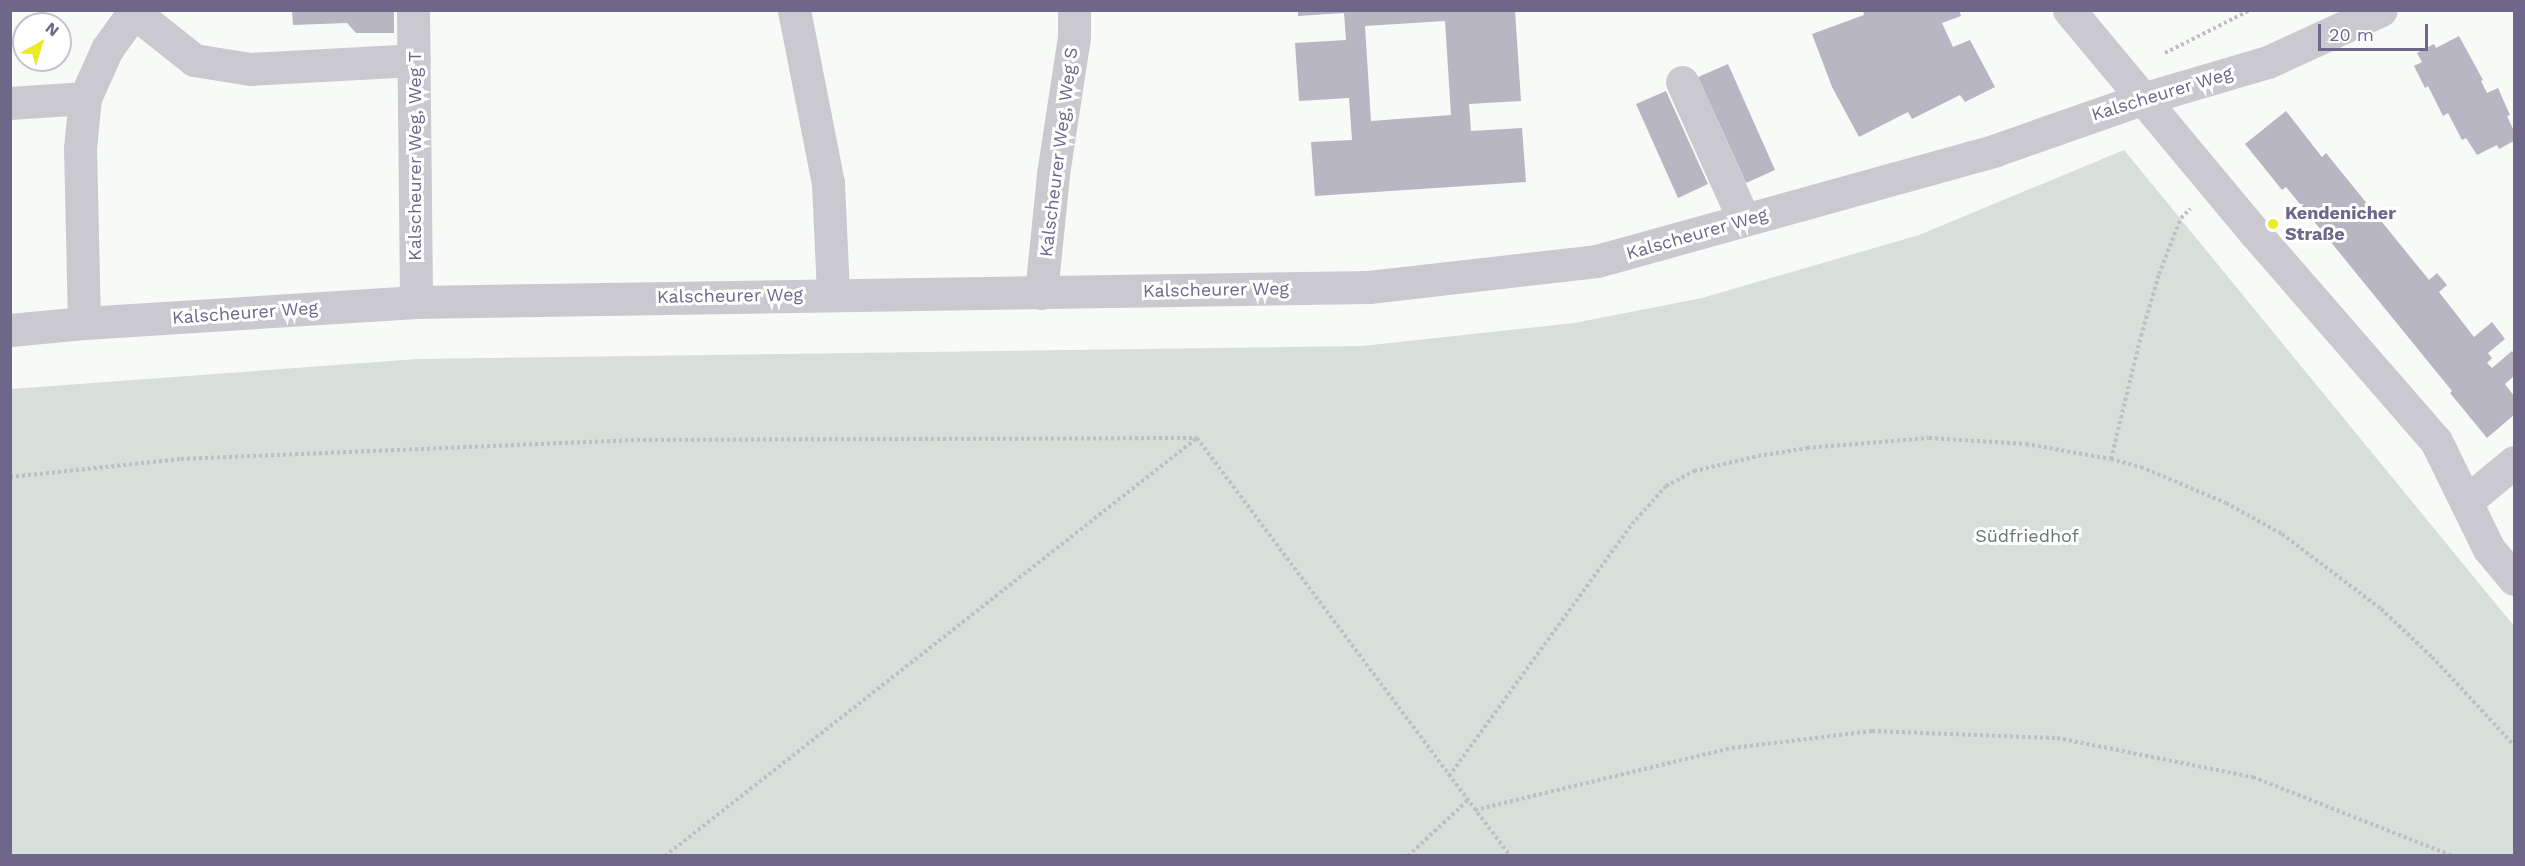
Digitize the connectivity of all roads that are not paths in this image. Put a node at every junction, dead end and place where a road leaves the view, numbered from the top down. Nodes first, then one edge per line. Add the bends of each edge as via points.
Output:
1 (413, 10) edge
2 (794, 10) edge
3 (1074, 10) edge
4 (2069, 10) edge
5 (2381, 10) edge
6 (135, 12) edge
7 (414, 60) junction
8 (1682, 82) dead end
9 (85, 98) junction
10 (2142, 99) junction
11 (10, 103) edge
12 (1744, 220) junction
13 (1041, 292) junction
14 (833, 295) junction
15 (416, 302) junction
16 (84, 322) junction
17 (10, 330) edge
18 (2514, 462) edge
19 (2468, 501) junction
20 (2514, 579) edge

1 - 7 street, Kalscheurer Weg, Weg T
2 - 14 street via 828,183
3 - 13 street, Kalscheurer Weg, Weg S via 1074,37 1053,174
4 - 10 street
5 - 10 street, Kalscheurer Weg via 2268,62
6 - 7 street via 194,60 250,69
6 - 9 street via 107,49
7 - 15 street, Kalscheurer Weg, Weg T
8 - 12 street
9 - 11 street
9 - 16 street via 80,148
10 - 12 street, Kalscheurer Weg via 1996,150
10 - 19 street via 2436,441
12 - 13 street, Kalscheurer Weg via 1598,261 1369,287
13 - 14 street, Kalscheurer Weg
14 - 15 street, Kalscheurer Weg
15 - 16 street, Kalscheurer Weg
16 - 17 street, Kalscheurer Weg
18 - 19 street
19 - 20 street via 2489,549

